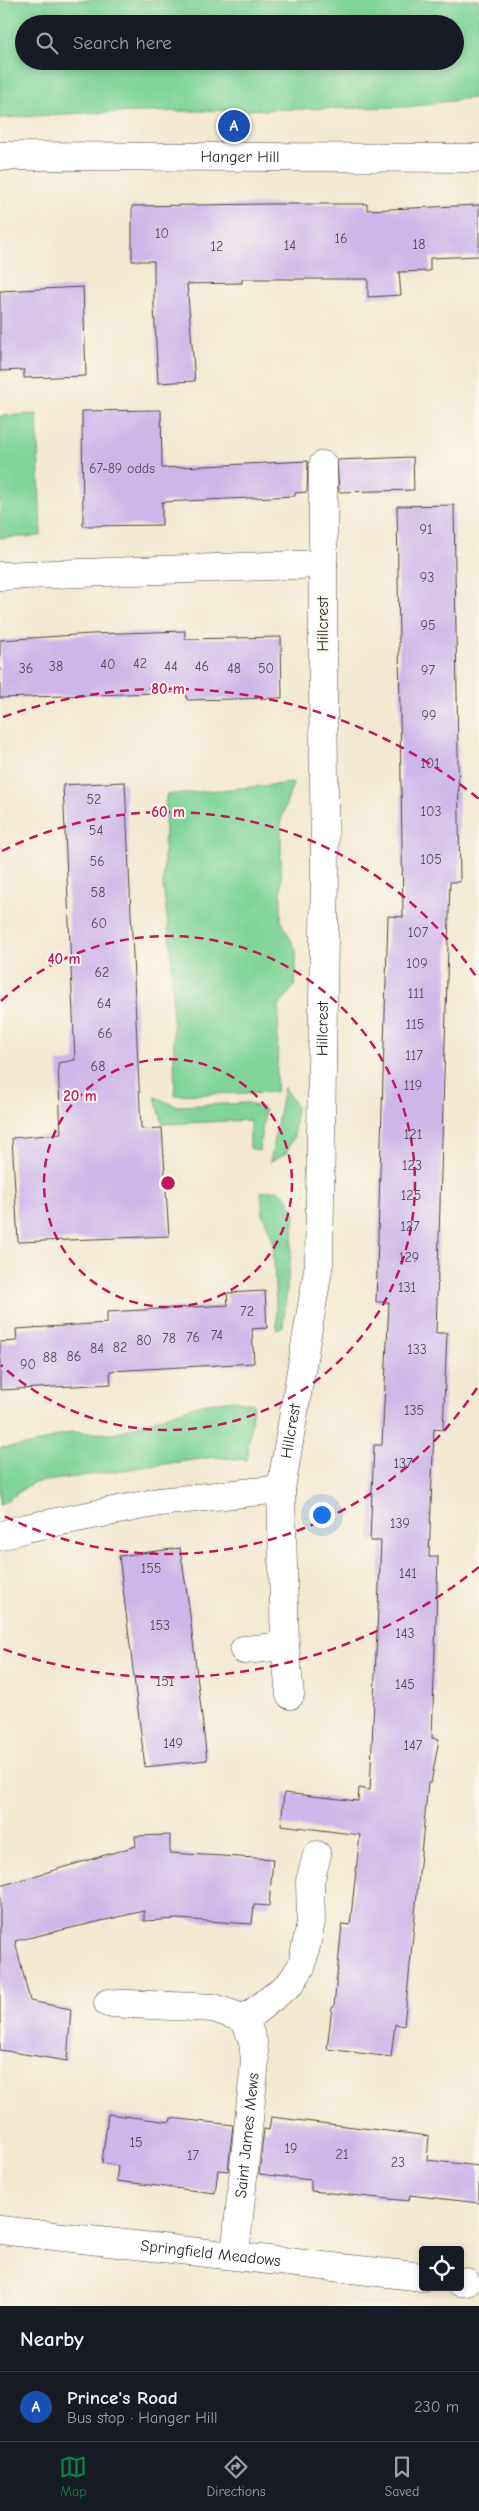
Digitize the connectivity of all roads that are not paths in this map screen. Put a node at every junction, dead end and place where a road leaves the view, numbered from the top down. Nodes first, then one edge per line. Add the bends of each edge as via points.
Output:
1 (0, 156) edge
2 (479, 158) edge
3 (324, 465) dead end
4 (323, 564) junction
5 (0, 576) edge
6 (280, 1489) junction
7 (0, 1536) edge
8 (285, 1646) junction
9 (244, 1650) dead end
10 (290, 1695) dead end
11 (317, 1855) dead end
12 (108, 2003) dead end
13 (245, 2019) junction
14 (0, 2230) edge
15 (235, 2255) junction
16 (419, 2277) edge

1 - 2 street, Hanger Hill
3 - 4 street, Hillcrest
4 - 5 street
4 - 6 street, Hillcrest via 325,871 319,1264
6 - 7 street via 159,1502
6 - 8 street, Hillcrest
8 - 9 street
8 - 10 street, Hillcrest
11 - 13 street via 310,1881 311,1922 302,1965 292,1983
12 - 13 street via 214,2008
13 - 15 street, Saint James Mews via 255,2061
14 - 15 street, Springfield Meadows
15 - 16 street, Springfield Meadows

